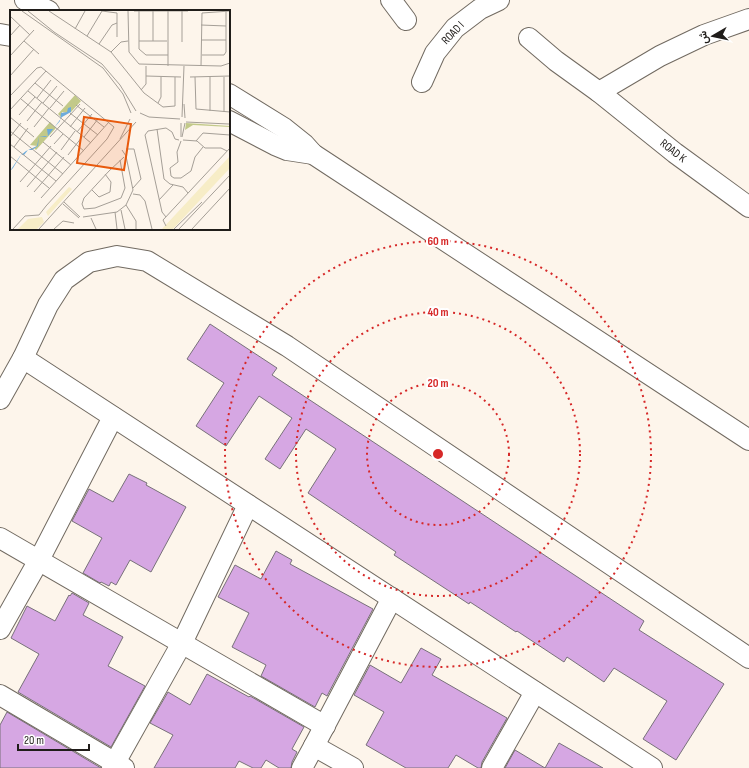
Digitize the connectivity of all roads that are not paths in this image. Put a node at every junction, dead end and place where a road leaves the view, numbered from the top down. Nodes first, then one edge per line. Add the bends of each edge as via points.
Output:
1 (25, 0) edge
2 (391, 0) edge
3 (499, 0) edge
4 (47, 10) edge
5 (749, 19) edge
6 (406, 20) dead end
7 (0, 34) edge
8 (10, 36) edge
9 (529, 38) dead end
10 (422, 82) dead end
11 (599, 92) junction
12 (230, 95) edge
13 (230, 122) edge
14 (313, 154) junction
15 (749, 207) edge
16 (23, 358) junction
17 (0, 399) edge
18 (113, 417) junction
19 (749, 440) edge
20 (248, 505) junction
21 (0, 538) edge
22 (39, 560) junction
23 (392, 598) junction
24 (0, 629) edge
25 (182, 642) junction
26 (749, 658) edge
27 (535, 692) junction
28 (0, 695) edge
29 (325, 726) junction
30 (314, 746) junction
31 (117, 766) edge
32 (302, 768) edge
33 (353, 768) edge
34 (492, 768) edge
35 (652, 768) edge

1 - 4 street
2 - 6 street
3 - 10 street, ROAD I via 480,9 455,28 435,53
5 - 11 street via 704,35 660,56
7 - 8 street
9 - 11 street, ROAD K
11 - 15 street, ROAD K via 675,153
12 - 14 street via 284,128
13 - 14 street via 287,150
14 - 19 street
16 - 17 street
16 - 18 street
16 - 26 street via 48,304 64,280 89,262 117,256 147,261 287,346
18 - 20 street
18 - 22 street
20 - 23 street
20 - 25 street
21 - 22 street
22 - 24 street
22 - 25 street
23 - 27 street
23 - 29 street
25 - 29 street
25 - 31 street
27 - 34 street
27 - 35 street
28 - 31 street
29 - 30 street
30 - 32 street
30 - 33 street

